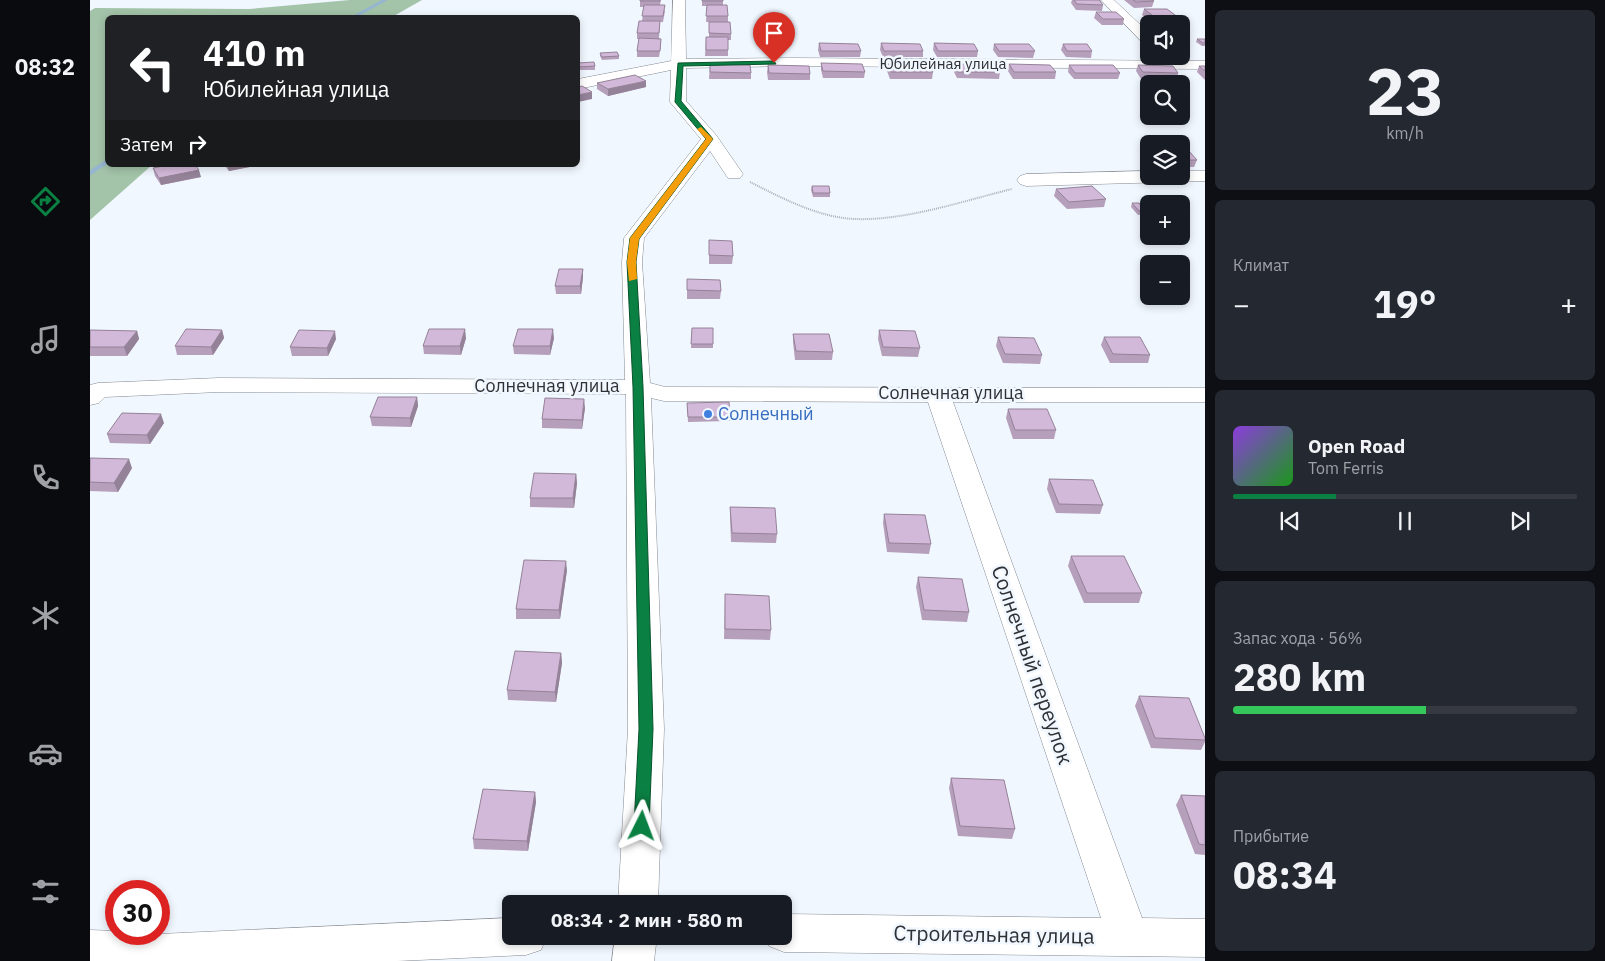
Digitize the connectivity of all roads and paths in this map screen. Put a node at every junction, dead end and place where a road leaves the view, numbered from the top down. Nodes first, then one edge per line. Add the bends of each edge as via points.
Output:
1 (680, 0) edge
2 (1106, 0) edge
3 (1140, 32) edge
4 (1140, 61) edge
5 (1190, 63) edge
6 (680, 64) junction
7 (1205, 65) edge
8 (580, 84) edge
9 (710, 139) junction
10 (734, 174) joint
11 (1190, 176) edge
12 (1205, 176) edge
13 (1140, 177) edge
14 (1026, 180) joint
15 (638, 387) junction
16 (937, 393) junction
17 (94, 394) edge
18 (1205, 395) edge
19 (638, 895) edge
20 (792, 933) edge
21 (502, 937) edge
22 (1128, 937) junction
23 (1205, 938) edge
24 (635, 945) edge
25 (90, 950) edge
26 (633, 961) edge

1 - 6 street
2 - 3 street
4 - 6 street, Юбилейная улица
5 - 7 street, Юбилейная улица
6 - 8 street, Юбилейная улица
6 - 9 street via 678,102
9 - 10 street
9 - 15 street via 634,238 632,262
10 - 14 path via 801,207 852,219 893,217 1009,191
11 - 12 street
13 - 14 street
15 - 16 street, Солнечная улица via 664,394
15 - 17 street, Солнечная улица via 219,385
15 - 19 street via 646,729
16 - 18 street, Солнечная улица
16 - 22 street, Солнечный переулок
20 - 22 street, Строительная улица
21 - 25 street via 166,952
22 - 23 street, Строительная улица
24 - 26 street

